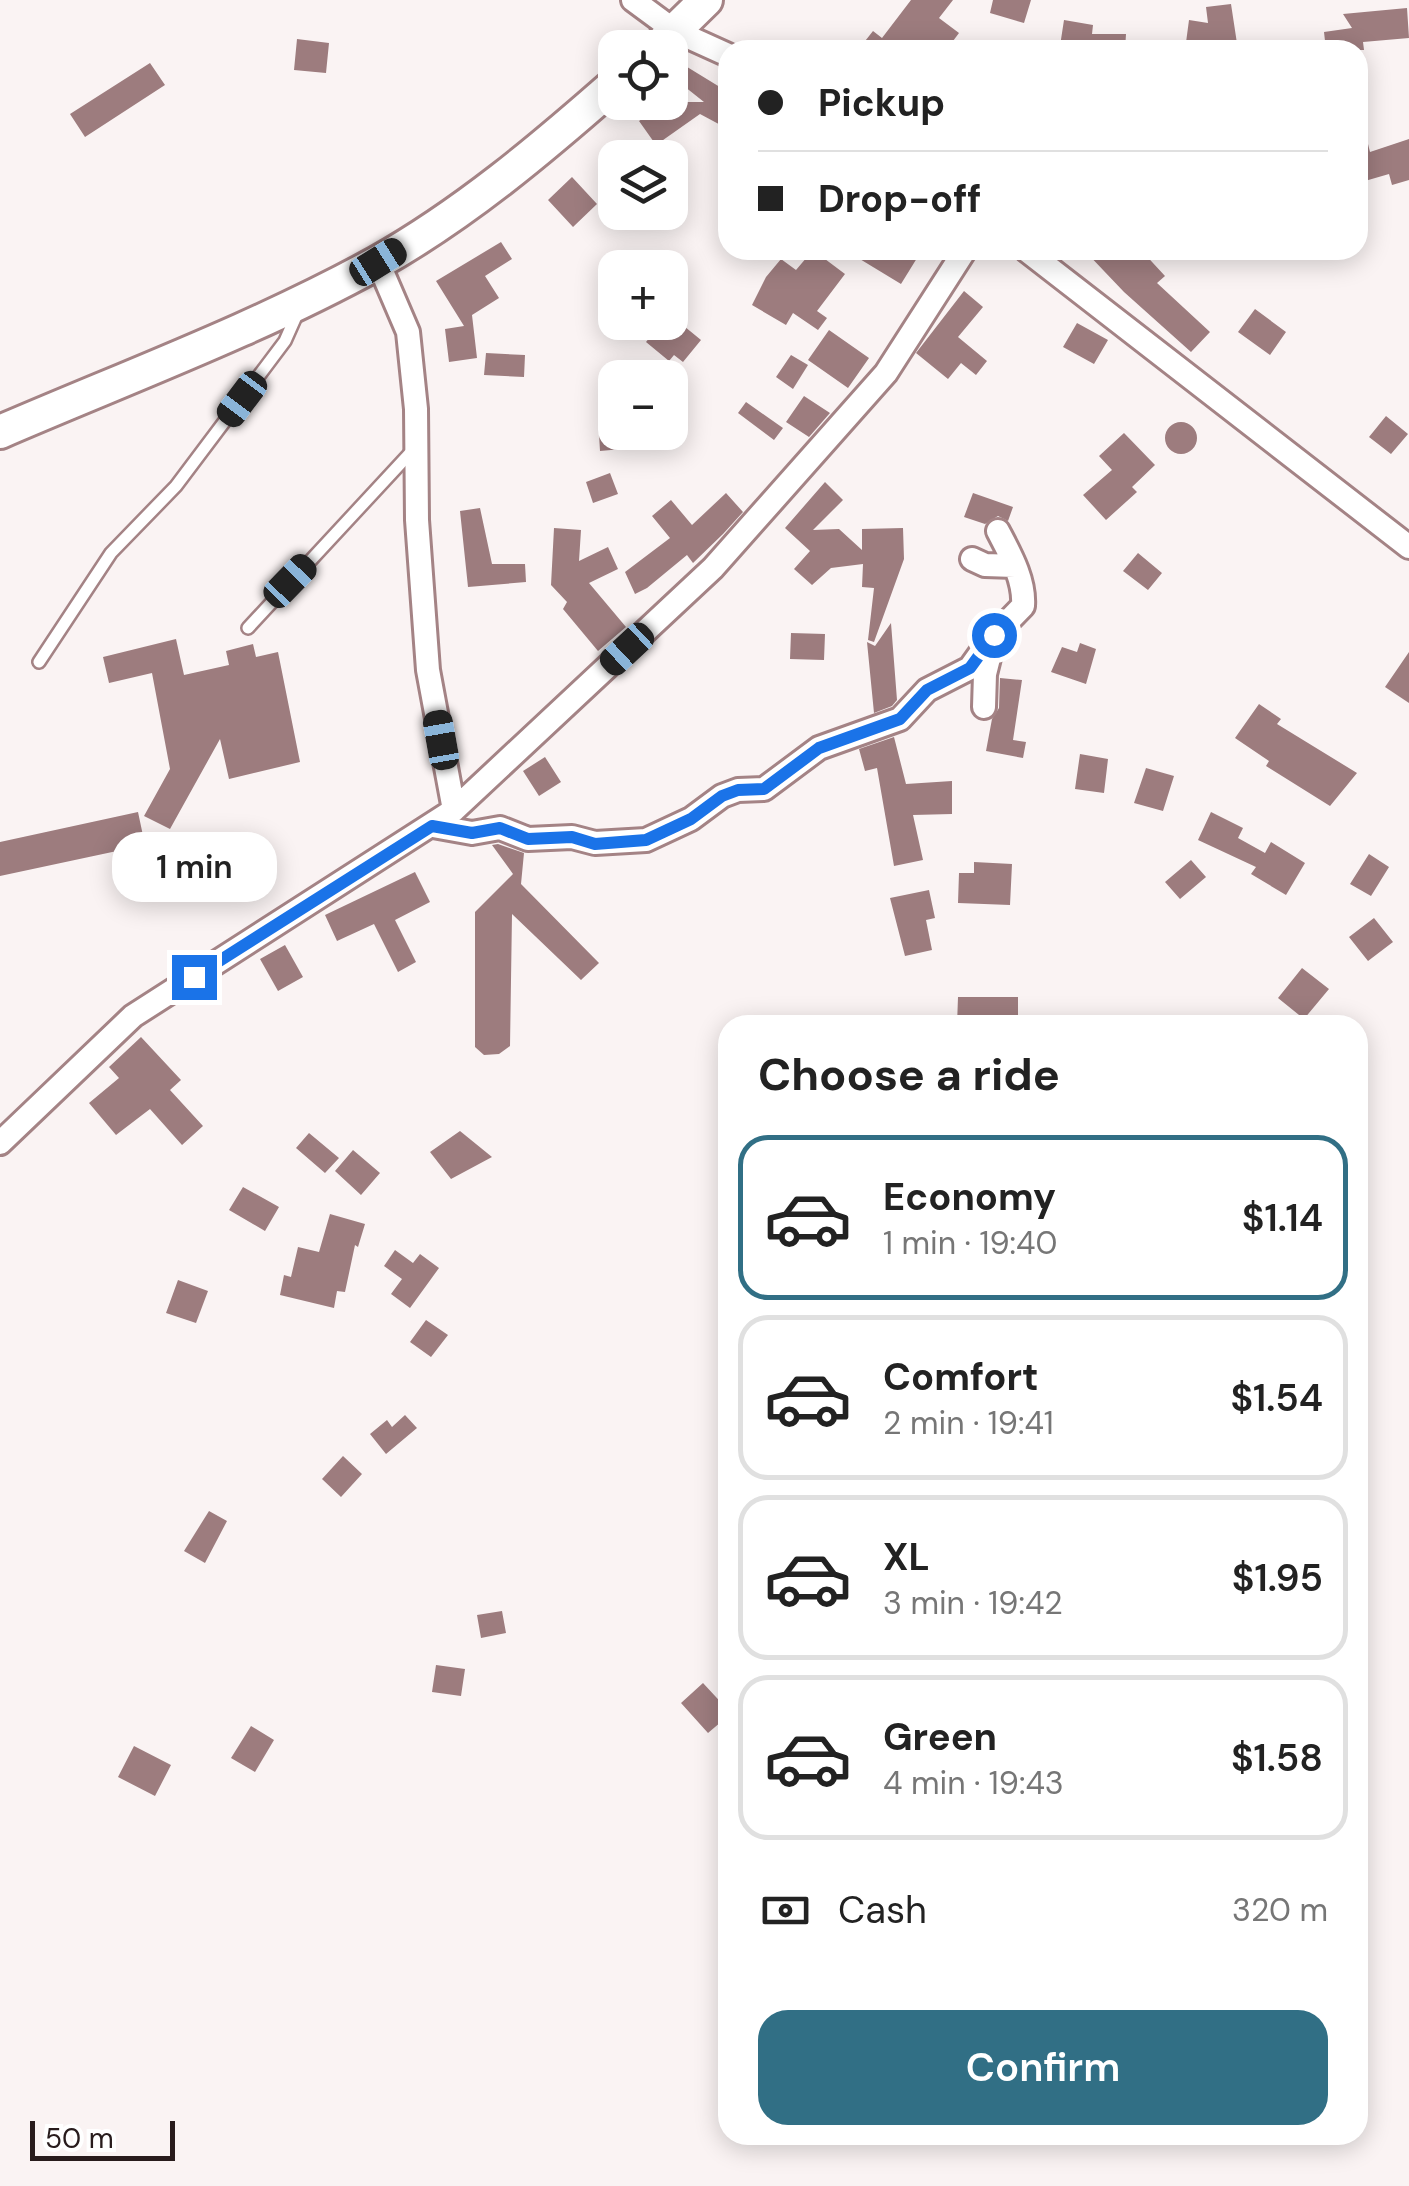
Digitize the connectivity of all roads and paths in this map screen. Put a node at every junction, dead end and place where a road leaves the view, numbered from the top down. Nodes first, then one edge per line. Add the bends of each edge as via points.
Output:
1 (633, 0) edge
2 (706, 0) edge
3 (658, 30) edge
4 (676, 30) edge
5 (688, 45) edge
6 (718, 52) edge
7 (598, 98) edge
8 (959, 260) edge
9 (1039, 260) edge
10 (378, 262) junction
11 (302, 301) junction
12 (0, 432) edge
13 (416, 446) junction
14 (998, 530) dead end
15 (1409, 547) edge
16 (972, 559) dead end
17 (1015, 566) junction
18 (248, 628) dead end
19 (40, 662) dead end
20 (979, 669) junction
21 (984, 707) dead end
22 (454, 810) junction
23 (432, 826) junction
24 (0, 1143) edge

1 - 3 street
2 - 4 main road
5 - 6 street
7 - 10 main road via 470,205
8 - 22 street via 886,372 713,568
9 - 15 street
10 - 11 main road
10 - 13 street via 408,332
11 - 12 main road
11 - 19 lane via 285,341 176,486 111,554
13 - 18 lane
13 - 22 street via 428,670
14 - 17 street
16 - 17 street
17 - 20 street via 1023,606 994,635
20 - 21 street
20 - 23 street via 927,690 900,719 819,748 764,789 722,796 646,840 595,844 572,837 528,839 500,828 472,833
22 - 23 street
23 - 24 street via 133,1016

